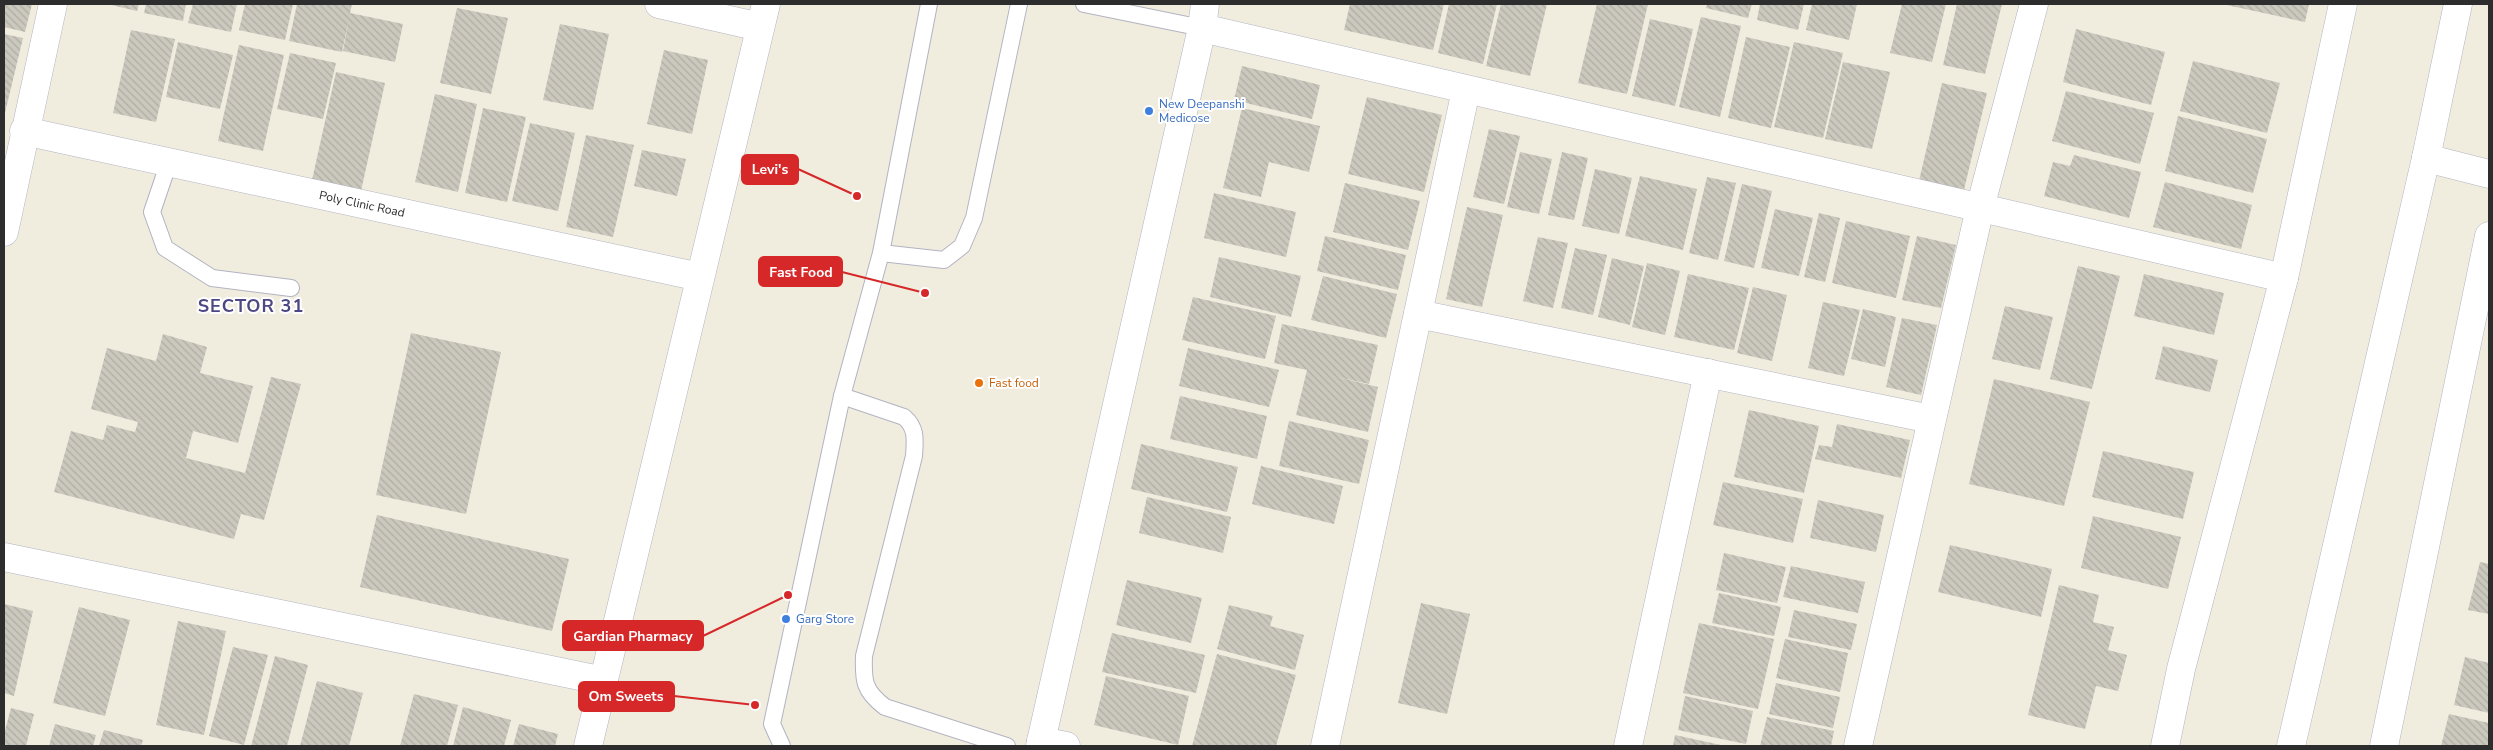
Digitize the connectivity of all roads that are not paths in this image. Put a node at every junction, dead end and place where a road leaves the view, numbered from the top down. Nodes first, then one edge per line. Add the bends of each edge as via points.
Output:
1 (53, 4) edge
2 (659, 4) edge
3 (929, 4) edge
4 (1019, 4) edge
5 (1084, 4) edge
6 (2034, 4) edge
7 (2343, 4) edge
8 (2458, 4) edge
9 (763, 16) edge
10 (1203, 16) edge
11 (1466, 90) junction
12 (24, 131) junction
13 (2426, 158) junction
14 (169, 162) junction
15 (2489, 174) edge
16 (1980, 208) junction
17 (4, 232) edge
18 (2489, 236) edge
19 (881, 253) junction
20 (700, 277) junction
21 (2284, 278) junction
22 (291, 288) dead end
23 (1418, 314) junction
24 (1708, 373) junction
25 (842, 396) junction
26 (1931, 419) junction
27 (4, 557) edge
28 (604, 681) junction
29 (1049, 745) edge
30 (588, 746) edge
31 (782, 746) edge
32 (1008, 746) edge
33 (1325, 746) edge
34 (1628, 746) edge
35 (1858, 746) edge
36 (2164, 746) edge
37 (2291, 746) edge
38 (2384, 746) edge

1 - 12 street
2 - 9 street
3 - 19 lane
4 - 19 lane via 974,218 962,246 944,260
5 - 10 lane
6 - 16 street
7 - 21 street
8 - 13 street
9 - 20 street
10 - 11 street
10 - 29 street
11 - 16 street
11 - 23 street
12 - 14 street, Poly Clinic Road
12 - 17 street
13 - 15 street
13 - 37 street
14 - 20 street, Poly Clinic Road
14 - 22 lane via 152,212 165,248 212,278
16 - 21 street
16 - 26 street
18 - 38 street
19 - 25 lane
20 - 28 street
21 - 36 street via 2181,669
23 - 24 street
23 - 33 street
24 - 26 street
24 - 34 street
25 - 31 lane via 772,724
25 - 32 lane via 904,417 912,423 914,432 914,456 864,656 863,679 867,688 872,697 885,707
26 - 35 street
27 - 28 street
28 - 30 street

